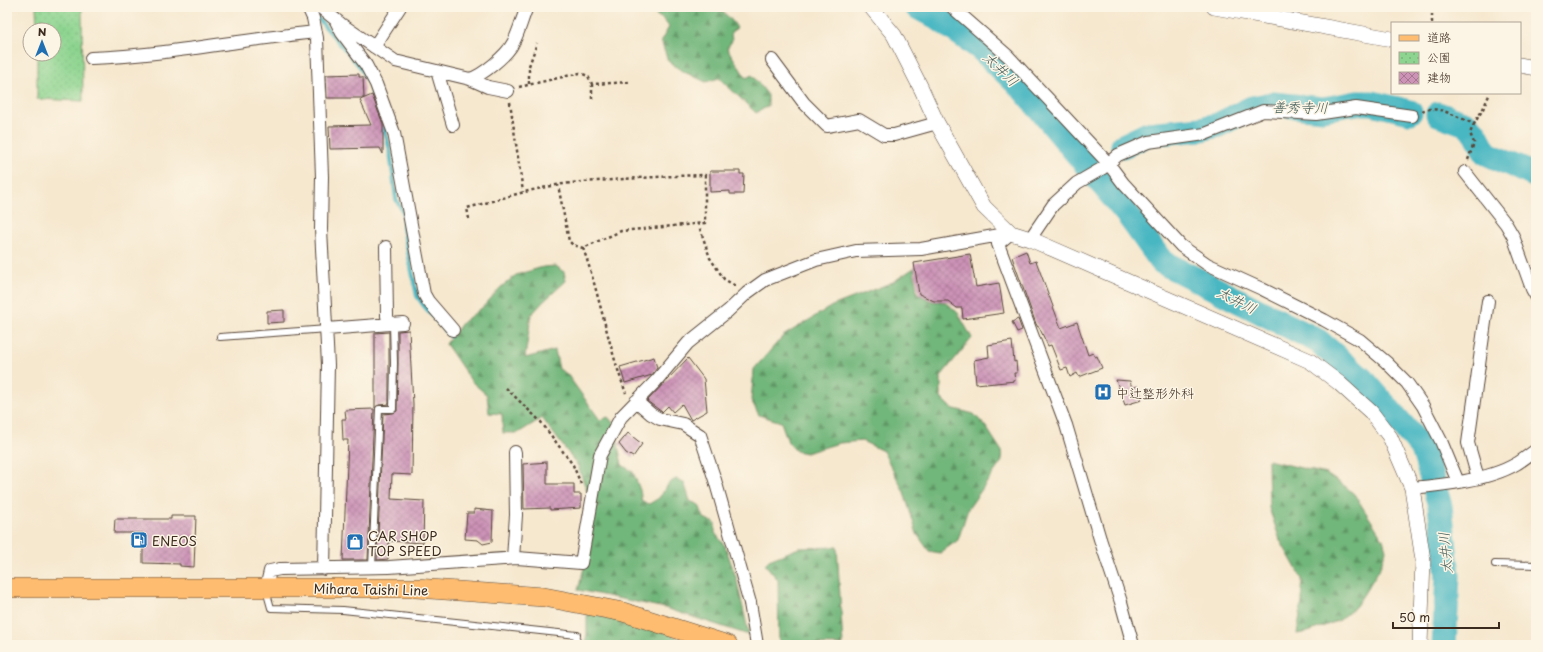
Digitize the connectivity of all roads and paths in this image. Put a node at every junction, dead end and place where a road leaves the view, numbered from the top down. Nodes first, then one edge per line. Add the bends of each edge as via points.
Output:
1 (308, 7) edge
2 (320, 7) edge
3 (400, 7) edge
4 (527, 7) edge
5 (871, 7) edge
6 (952, 7) edge
7 (1214, 7) edge
8 (1432, 7) edge
9 (334, 19) junction
10 (1432, 22) edge
11 (315, 32) junction
12 (1391, 39) edge
13 (537, 43) dead end
14 (374, 46) junction
15 (91, 58) dead end
16 (772, 60) dead end
17 (1521, 65) edge
18 (1536, 68) edge
19 (437, 71) junction
20 (470, 79) junction
21 (631, 82) dead end
22 (529, 84) junction
23 (592, 84) junction
24 (508, 91) junction
25 (1490, 94) edge
26 (592, 99) dead end
27 (1412, 116) joint
28 (937, 123) junction
29 (453, 125) dead end
30 (1474, 125) junction
31 (1105, 165) junction
32 (1464, 172) joint
33 (558, 185) junction
34 (523, 192) junction
35 (469, 219) dead end
36 (698, 223) junction
37 (1011, 233) junction
38 (1030, 239) junction
39 (386, 247) dead end
40 (583, 248) junction
41 (746, 292) junction
42 (1536, 296) edge
43 (1488, 300) dead end
44 (395, 324) junction
45 (327, 329) junction
46 (452, 330) dead end
47 (220, 337) dead end
48 (506, 388) dead end
49 (636, 401) junction
50 (1536, 450) edge
51 (515, 452) dead end
52 (1478, 478) junction
53 (1456, 483) junction
54 (1415, 488) junction
55 (591, 504) junction
56 (513, 558) junction
57 (1495, 564) dead end
58 (1536, 565) edge
59 (372, 567) junction
60 (324, 569) junction
61 (7, 588) edge
62 (266, 588) junction
63 (703, 641) edge
64 (575, 645) edge
65 (728, 645) edge
66 (757, 645) edge
67 (1133, 645) edge
68 (1420, 645) edge

1 - 11 street
2 - 9 street
3 - 14 street
4 - 20 street via 513,44 487,69
5 - 28 street via 894,35
6 - 31 street via 1008,56
7 - 12 street
8 - 10 path
9 - 14 street
9 - 46 street via 376,84 394,133 424,294
11 - 15 street via 159,53
11 - 45 street
13 - 22 path via 529,66
14 - 19 street via 395,61
16 - 28 street via 804,103 826,126 859,120 884,135 894,135
17 - 18 street
19 - 20 street
19 - 29 street
20 - 24 street via 488,87
21 - 23 path
22 - 23 path via 580,73 588,76
22 - 24 path
23 - 26 path
24 - 34 path
25 - 30 path
27 - 30 path via 1427,109 1443,111
27 - 31 street via 1356,108 1316,114 1263,111 1205,134 1148,142 1118,155
28 - 37 street via 984,207
30 - 32 path via 1470,133 1474,143
31 - 38 street via 1076,183 1053,205
31 - 53 street via 1181,246 1207,264 1312,313 1360,340 1386,362 1407,383 1423,406 1441,441
32 - 42 street via 1513,236
33 - 34 path
33 - 36 path via 642,177 705,175 705,223
33 - 40 path via 569,241
34 - 35 path via 467,208
36 - 40 path via 621,231
36 - 41 path via 710,258 719,273 724,279
37 - 38 street
37 - 41 street via 921,249 856,251 816,260 765,280
37 - 67 street via 998,244 1066,425
38 - 54 street via 1310,361 1372,412 1390,437
39 - 44 street via 387,316
40 - 49 path via 626,393
41 - 49 street via 728,311 688,343 656,382
43 - 52 street via 1468,443
44 - 45 street
44 - 59 lane via 392,409 380,408
45 - 47 lane
45 - 60 street via 328,413
48 - 55 path via 541,422 573,465
49 - 55 street via 621,417 600,455
49 - 66 street, bridge via 660,419 683,424 700,435 750,603
50 - 52 street via 1516,465
51 - 56 street via 516,515
52 - 53 street
53 - 54 street
54 - 68 street via 1424,560
55 - 56 street via 581,563
56 - 59 street
57 - 58 lane
59 - 60 street
60 - 62 street via 270,571
61 - 62 main road, Mihara Taishi Line
62 - 63 main road, Mihara Taishi Line via 416,588 544,597 624,612
62 - 64 lane via 271,608 343,610 577,635
63 - 65 main road, Mihara Taishi Line

